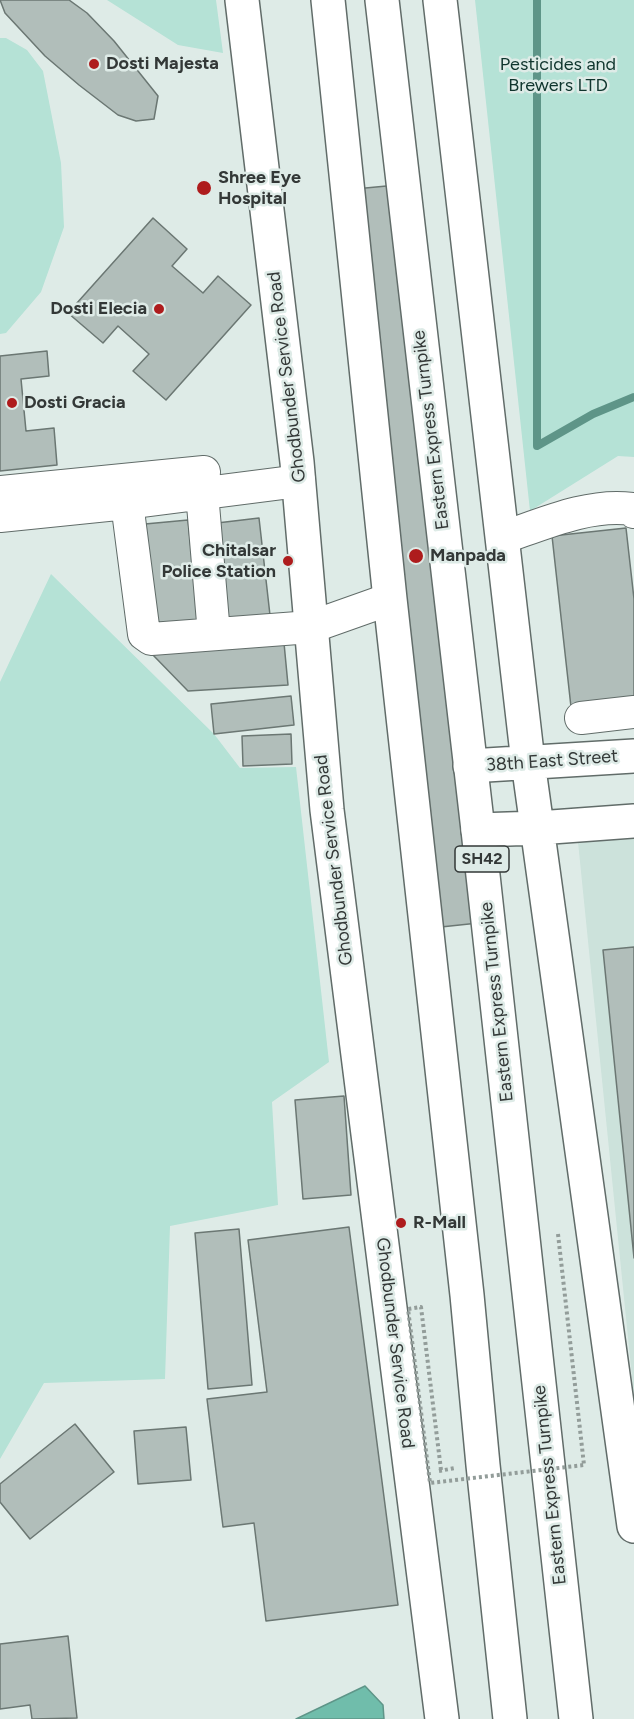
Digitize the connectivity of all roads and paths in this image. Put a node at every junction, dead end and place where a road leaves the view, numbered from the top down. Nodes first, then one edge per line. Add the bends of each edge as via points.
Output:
1 (242, 0) edge
2 (328, 0) edge
3 (382, 0) edge
4 (440, 0) edge
5 (298, 472) junction
6 (0, 492) edge
7 (202, 493) junction
8 (127, 503) junction
9 (634, 512) edge
10 (0, 516) edge
11 (502, 538) junction
12 (390, 599) junction
13 (311, 627) junction
14 (214, 634) junction
15 (634, 712) edge
16 (581, 718) dead end
17 (634, 756) edge
18 (528, 762) junction
19 (470, 766) junction
20 (634, 821) edge
21 (538, 828) junction
22 (478, 830) junction
23 (593, 1230) junction
24 (441, 1470) dead end
25 (634, 1526) edge
26 (442, 1719) edge
27 (510, 1719) edge
28 (576, 1719) edge

1 - 5 street, Ghodbunder Service Road
2 - 12 street
3 - 19 street, Eastern Express Turnpike / SH42
4 - 11 street
5 - 6 street
5 - 7 street
5 - 13 street, Ghodbunder Service Road
7 - 8 street
7 - 14 street
8 - 10 street
8 - 14 street via 144,634 151,639
9 - 11 street via 632,508 598,509
11 - 18 street
12 - 13 street
12 - 27 street
13 - 14 street
13 - 26 street, Ghodbunder Service Road via 327,810
15 - 16 street
17 - 18 street, 38th East Street
18 - 19 street, 38th East Street
18 - 21 street
19 - 22 street, Eastern Express Turnpike / SH42
20 - 21 street
21 - 22 street
21 - 23 street
22 - 28 street, Eastern Express Turnpike / SH42
23 - 24 path, bridge via 558,1234 584,1466 430,1483 408,1309 421,1307
23 - 25 street

